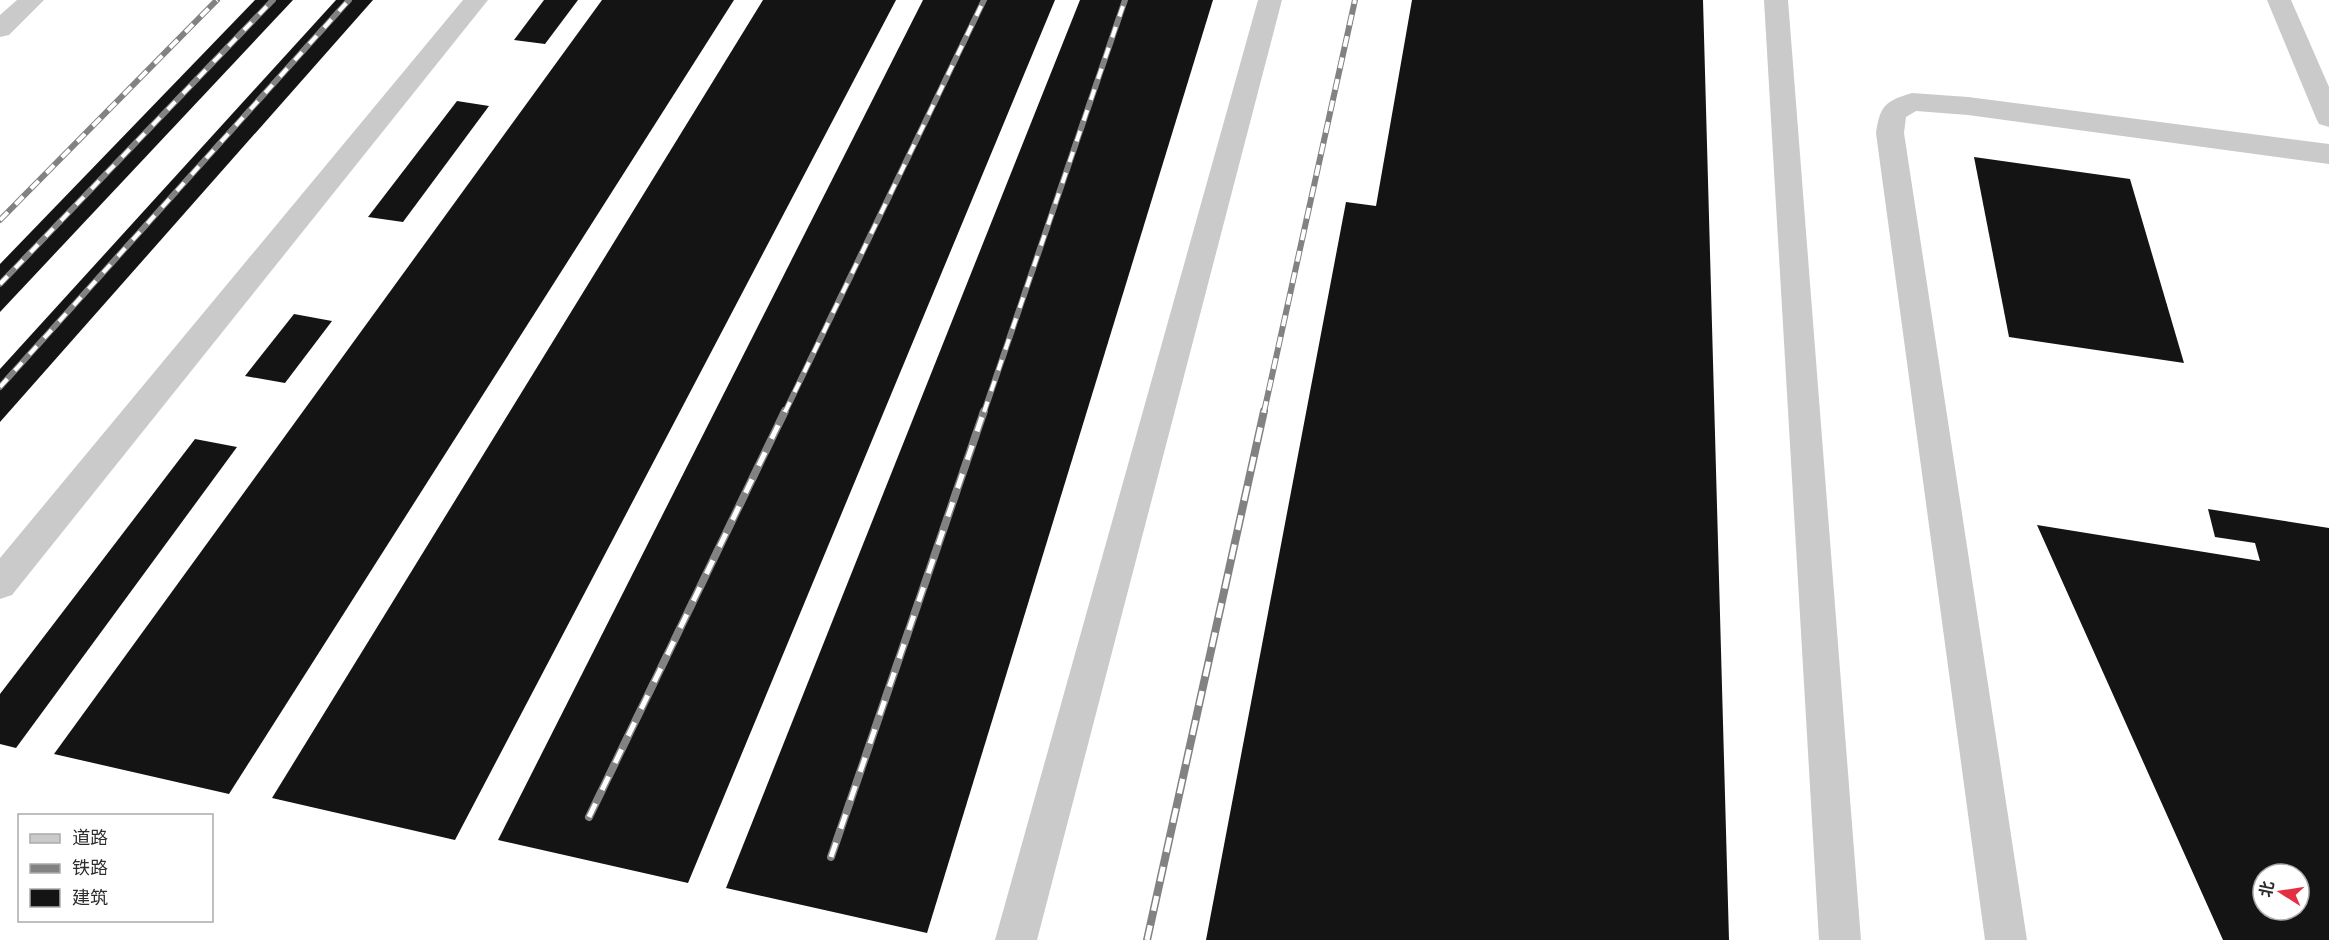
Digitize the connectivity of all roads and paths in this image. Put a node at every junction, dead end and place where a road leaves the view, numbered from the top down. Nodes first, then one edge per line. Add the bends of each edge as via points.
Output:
1 (32, 0) edge
2 (476, 0) edge
3 (1269, 0) edge
4 (1776, 0) edge
5 (2279, 0) edge
6 (0, 28) edge
7 (2329, 118) edge
8 (2329, 154) edge
9 (0, 584) edge
10 (1016, 940) edge
11 (1840, 940) edge
12 (2006, 940) edge

1 - 6 lane
2 - 9 lane
3 - 10 lane
4 - 11 lane
5 - 7 lane
8 - 12 lane via 1968,106 1911,102 1893,112 1890,133

